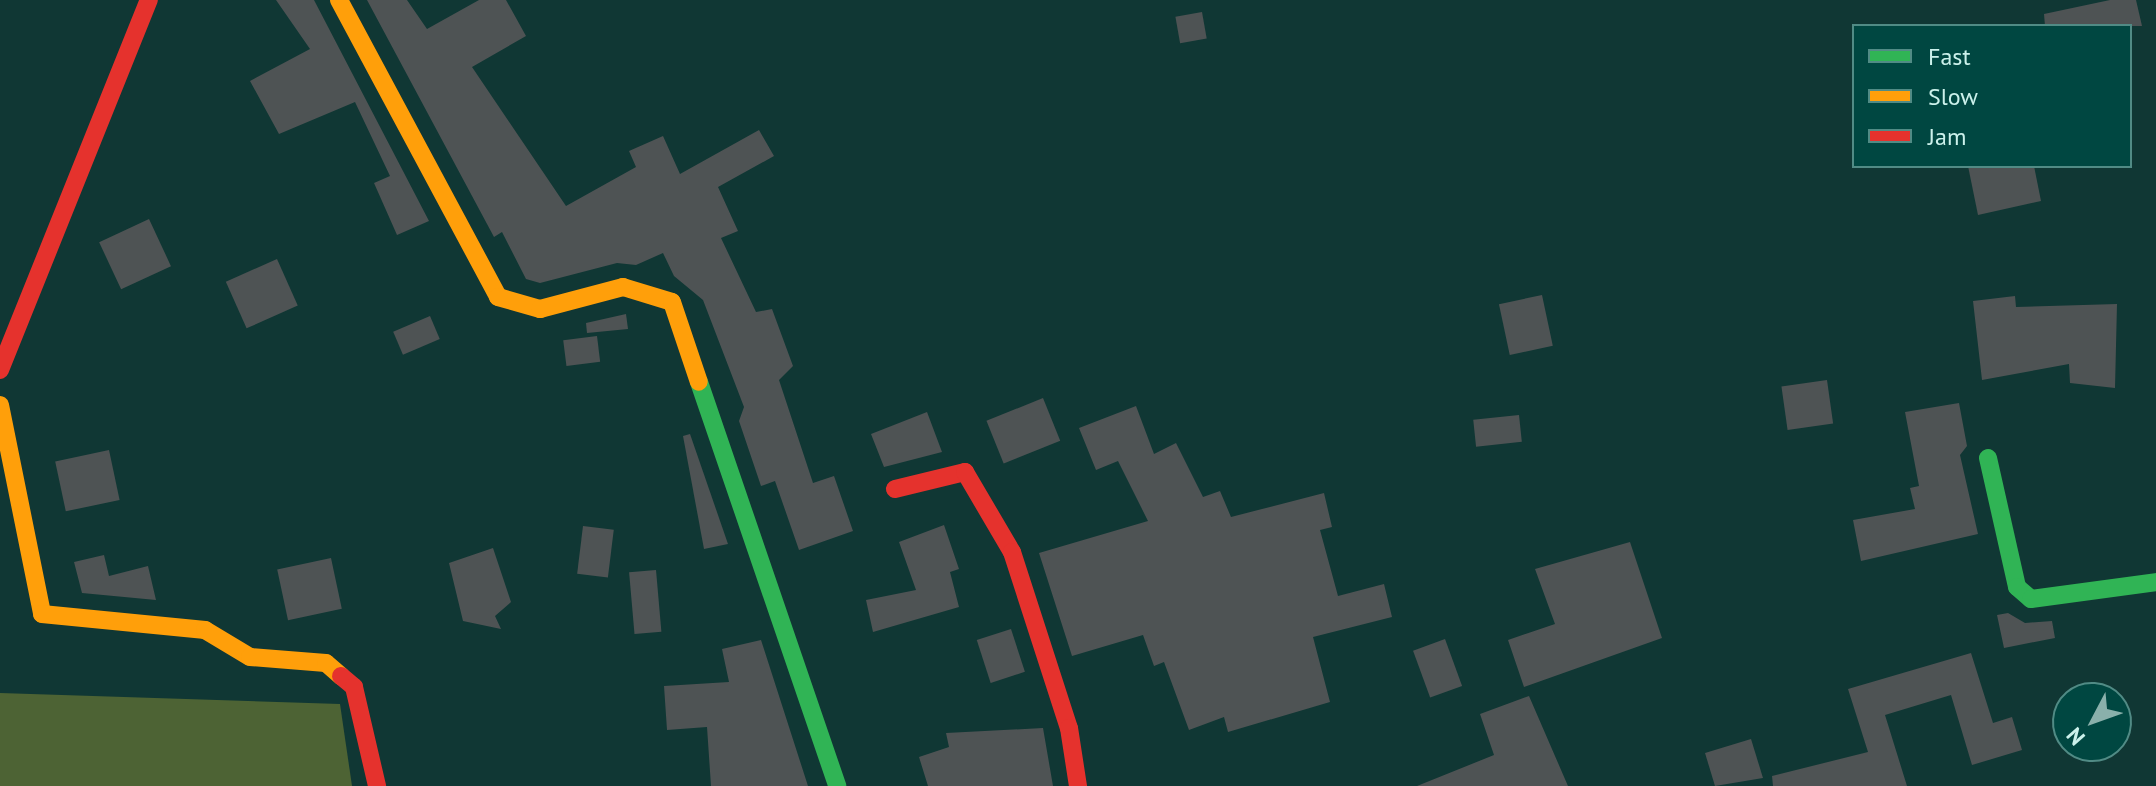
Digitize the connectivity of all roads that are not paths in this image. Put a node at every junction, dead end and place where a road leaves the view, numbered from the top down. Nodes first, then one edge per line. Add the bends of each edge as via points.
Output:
1 (149, 0) edge
2 (339, 0) edge
3 (0, 370) edge
4 (0, 405) edge
5 (1988, 458) dead end
6 (895, 489) dead end
7 (2156, 582) edge
8 (377, 786) edge
9 (837, 786) edge
10 (1078, 786) edge

1 - 3 street
2 - 9 street via 498,297 540,309 623,287 672,302
4 - 8 street via 42,614 205,630 250,657 326,663 354,687
5 - 7 street via 2017,587 2031,599
6 - 10 street via 965,472 1012,552 1069,728

